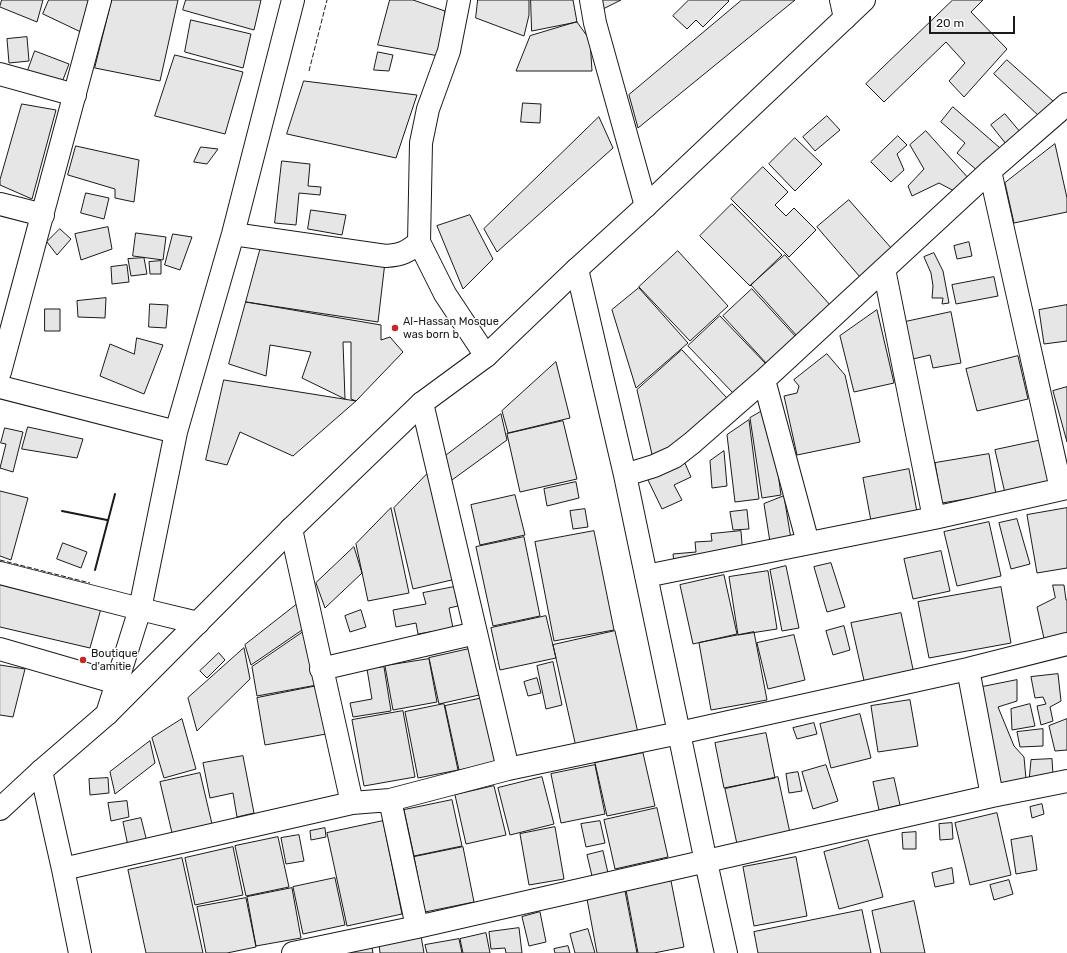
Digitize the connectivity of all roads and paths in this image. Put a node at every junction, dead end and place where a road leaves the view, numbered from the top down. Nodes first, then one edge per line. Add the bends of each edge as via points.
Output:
1 (100, 0) edge
2 (293, 0) edge
3 (459, 0) edge
4 (591, 0) edge
5 (864, 0) edge
6 (843, 9) edge
7 (0, 74) edge
8 (74, 95) junction
9 (1067, 104) edge
10 (990, 172) junction
11 (0, 204) edge
12 (646, 206) junction
13 (42, 215) junction
14 (233, 234) junction
15 (419, 242) junction
16 (577, 269) junction
17 (884, 269) junction
18 (486, 356) junction
19 (0, 372) edge
20 (764, 380) junction
21 (0, 387) edge
22 (422, 403) junction
23 (176, 432) junction
24 (625, 474) junction
25 (1064, 488) edge
26 (934, 518) junction
27 (291, 529) junction
28 (808, 543) junction
29 (0, 573) edge
30 (646, 576) junction
31 (140, 609) junction
32 (198, 623) junction
33 (476, 633) junction
34 (1067, 644) edge
35 (0, 648) edge
36 (321, 669) junction
37 (968, 669) junction
38 (117, 683) junction
39 (108, 714) junction
40 (679, 733) junction
41 (508, 769) junction
42 (41, 771) junction
43 (1067, 781) edge
44 (992, 796) junction
45 (390, 800) junction
46 (352, 803) junction
47 (0, 809) edge
48 (706, 862) junction
49 (63, 869) junction
50 (417, 927) junction
51 (80, 953) edge
52 (293, 953) edge
53 (726, 953) edge

1 - 8 street
2 - 14 street
3 - 15 street via 450,52 428,109 421,143
4 - 12 street via 595,23
5 - 6 street
6 - 12 street
7 - 8 street
8 - 13 street
9 - 10 street
10 - 17 street
10 - 25 street
11 - 13 street
12 - 16 street
13 - 19 street
14 - 15 street via 386,256 410,251
14 - 23 street
15 - 18 street via 445,294
16 - 18 street
16 - 24 street
17 - 20 street
17 - 26 street
18 - 22 street
20 - 24 street via 674,457
20 - 28 street
21 - 23 street
22 - 27 street
22 - 33 street
23 - 31 street
24 - 30 street
25 - 26 street
26 - 28 street
27 - 32 street
27 - 36 street
28 - 30 street
29 - 31 street
30 - 40 street
31 - 32 street
31 - 38 street
32 - 39 street
33 - 36 street
33 - 41 street
34 - 37 street
35 - 38 street
36 - 46 street
37 - 40 street
37 - 44 street
38 - 39 street
39 - 42 street
40 - 41 street
40 - 48 street
41 - 45 street
42 - 47 street
42 - 49 street
43 - 44 street
44 - 48 street
45 - 46 street
45 - 50 street
46 - 49 street
48 - 50 street
48 - 53 street
49 - 51 street
50 - 52 street

